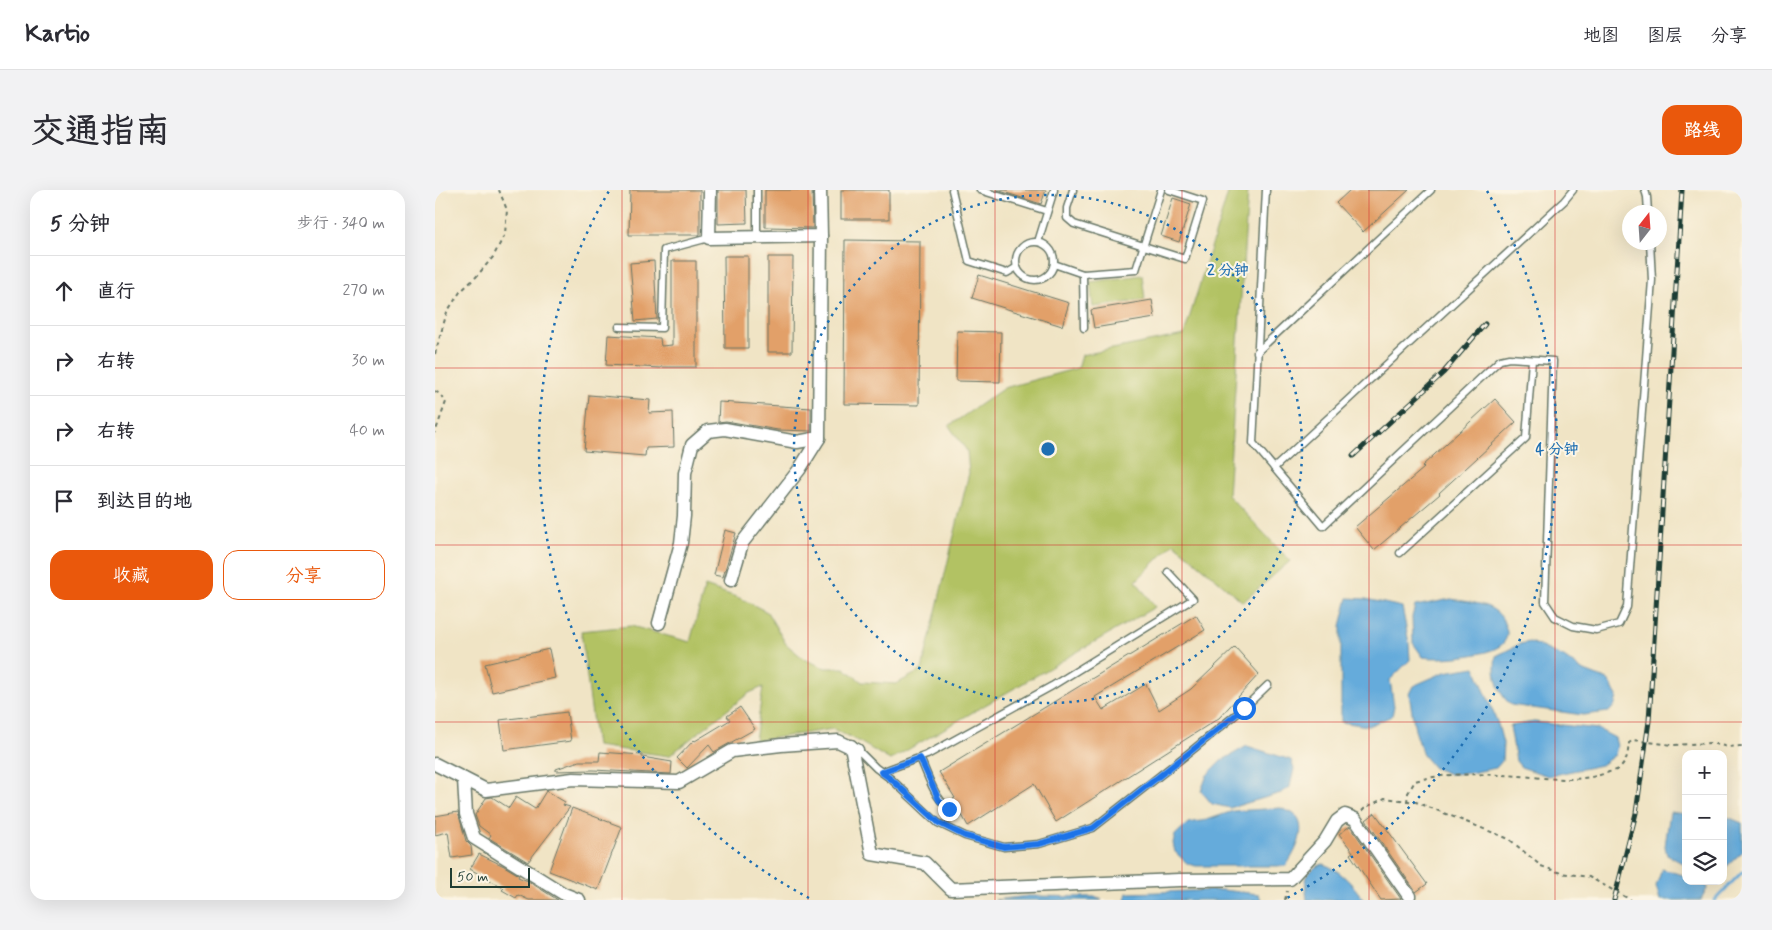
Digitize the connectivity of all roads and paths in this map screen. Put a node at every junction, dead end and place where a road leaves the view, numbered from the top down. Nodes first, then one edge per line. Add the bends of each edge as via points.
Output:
1 (499, 190) edge
2 (710, 190) edge
3 (757, 190) edge
4 (820, 190) edge
5 (952, 190) edge
6 (981, 190) edge
7 (1054, 190) edge
8 (1073, 190) edge
9 (1161, 190) edge
10 (1169, 190) edge
11 (1266, 190) edge
12 (1431, 190) edge
13 (1573, 190) edge
14 (1645, 190) edge
15 (1648, 205) edge
16 (1047, 211) junction
17 (821, 236) junction
18 (757, 237) junction
19 (709, 238) junction
20 (1038, 242) junction
21 (1143, 246) junction
22 (1650, 250) edge
23 (1053, 264) junction
24 (1017, 267) junction
25 (1083, 274) junction
26 (619, 327) dead end
27 (1084, 328) dead end
28 (1257, 352) junction
29 (435, 354) edge
30 (1532, 360) junction
31 (435, 391) edge
32 (435, 433) edge
33 (819, 438) junction
34 (1273, 468) junction
35 (1400, 553) dead end
36 (1168, 572) dead end
37 (731, 580) dead end
38 (659, 623) dead end
39 (1268, 685) dead end
40 (1742, 746) edge
41 (855, 749) junction
42 (920, 758) junction
43 (435, 764) edge
44 (881, 772) junction
45 (464, 779) junction
46 (1407, 802) junction
47 (955, 812) dead end
48 (1355, 819) junction
49 (953, 894) edge
50 (1409, 896) dead end
51 (579, 900) edge
52 (1631, 900) edge

1 - 29 path via 507,210 505,234 493,257 460,292 447,312
2 - 19 street
3 - 18 lane
4 - 17 street
5 - 24 lane via 969,261 1007,273
6 - 16 lane
7 - 16 lane
8 - 21 lane via 1067,208 1069,221
9 - 21 lane
10 - 21 lane via 1203,201 1185,260
11 - 28 lane
12 - 28 lane
13 - 34 lane
14 - 15 lane
16 - 20 lane
17 - 18 street
17 - 33 street
18 - 19 street
19 - 26 lane via 664,250 662,328
20 - 23 lane via 1053,254
20 - 24 lane via 1020,248 1016,257
21 - 25 lane via 1136,270
22 - 30 lane via 1652,280 1627,607 1619,624 1596,630 1573,626 1555,617 1545,602 1553,361
23 - 24 lane via 1049,273 1031,279 1022,275
23 - 25 lane
25 - 27 lane
28 - 34 lane via 1253,443
30 - 34 lane via 1500,360 1323,526
30 - 35 lane via 1526,438
31 - 32 path via 446,402
33 - 37 street via 799,470 742,543
33 - 38 street via 797,442 725,429 708,431 692,445 685,473 681,543
36 - 42 lane via 1193,599 1052,686
39 - 44 lane via 1244,708 1093,828 1039,844 1004,847 965,836 939,823
40 - 46 path via 1711,743 1672,745 1633,740 1619,769 1604,774 1579,779 1432,776 1415,781
41 - 44 lane
41 - 45 street via 838,741 732,751 679,782 573,779 486,790
41 - 49 street via 872,854 925,862
42 - 44 lane
42 - 47 lane via 939,800
43 - 45 street
45 - 51 street via 465,814 474,838
46 - 48 path via 1385,798 1366,807
46 - 52 path via 1416,802 1509,839 1541,866 1589,877
48 - 49 street via 1345,815 1337,821 1325,841 1290,878 1179,880
48 - 50 street

